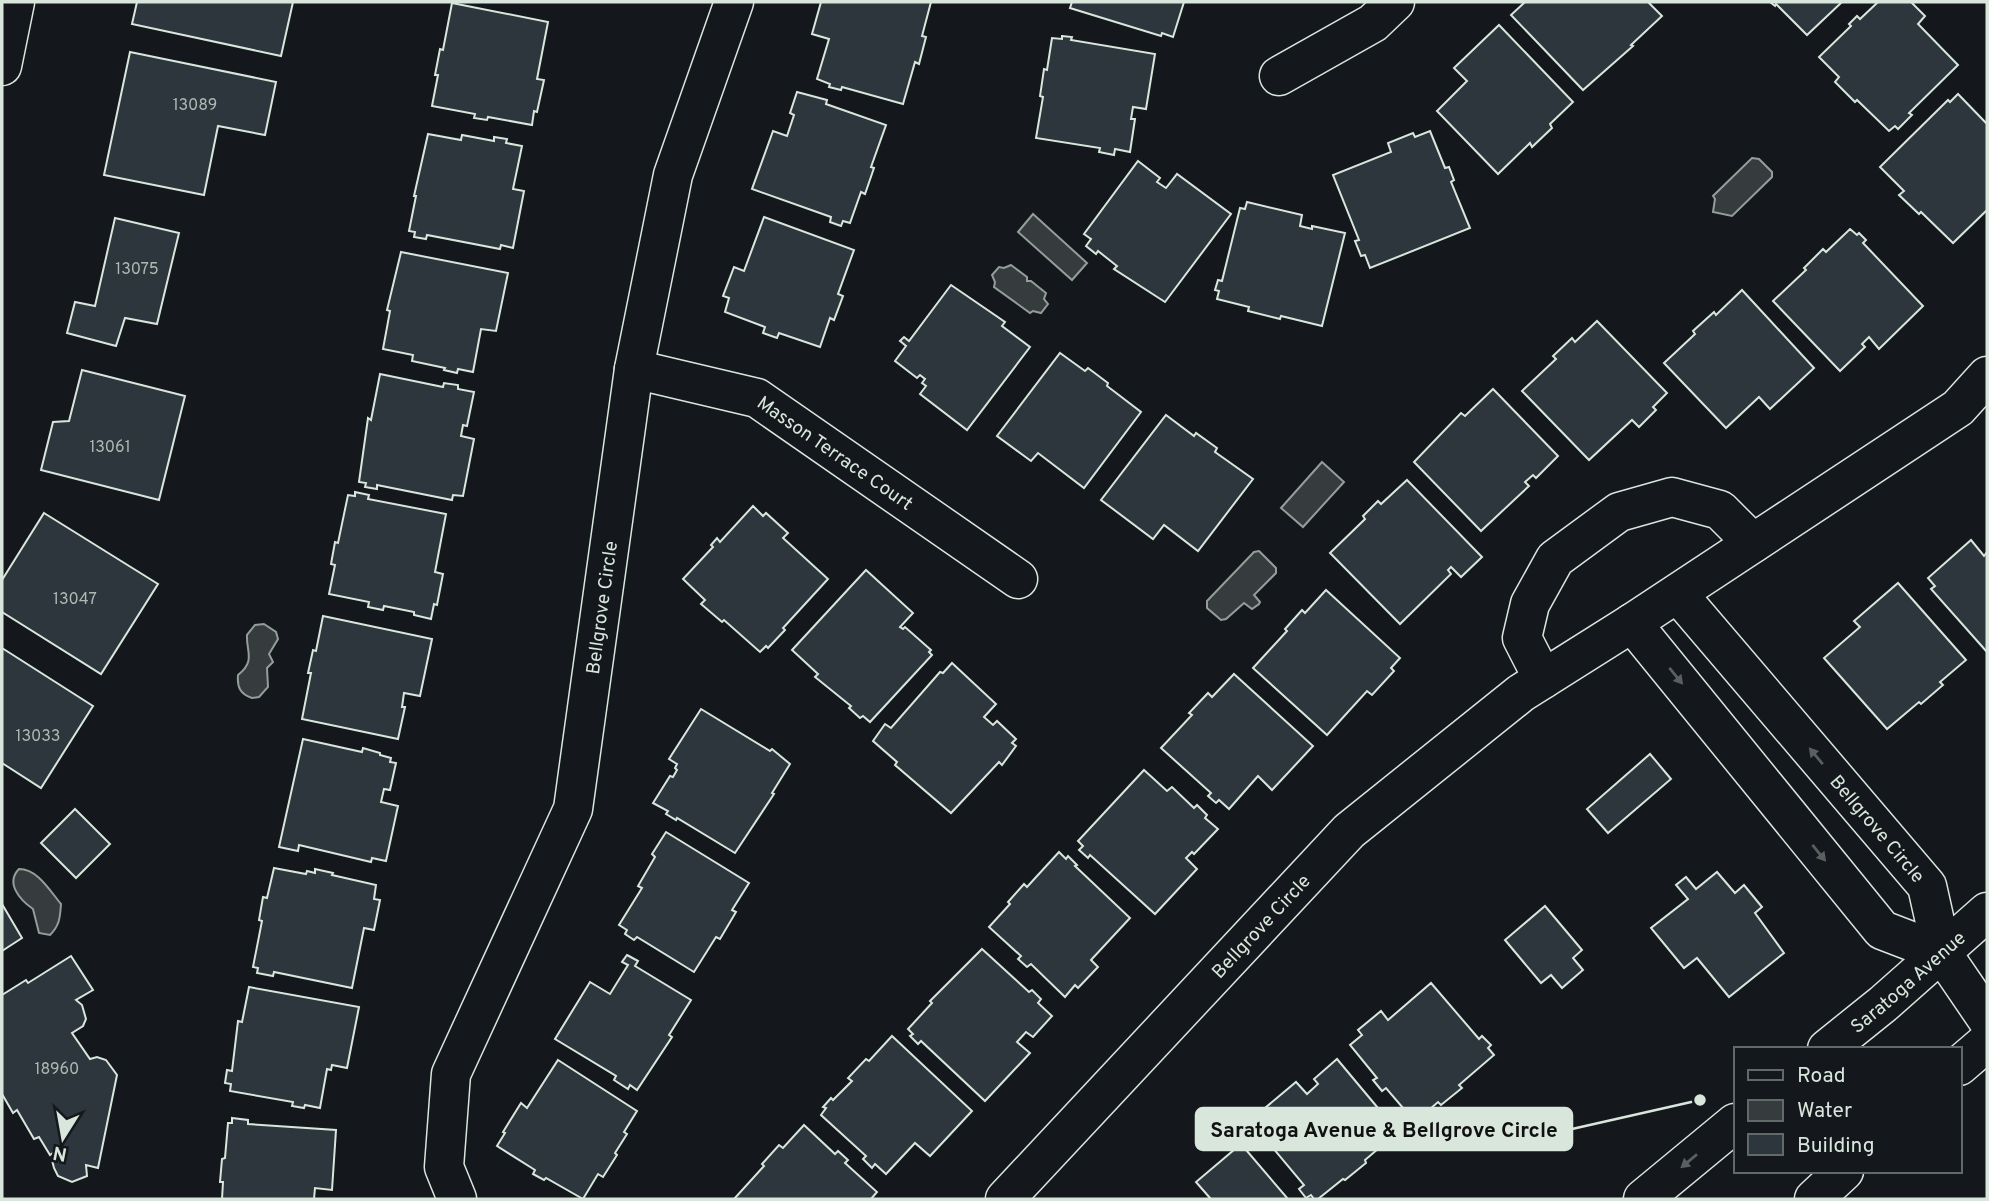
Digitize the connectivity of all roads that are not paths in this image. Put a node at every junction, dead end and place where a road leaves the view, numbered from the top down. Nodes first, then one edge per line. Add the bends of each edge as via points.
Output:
1 (15, 2) edge
2 (734, 2) edge
3 (1395, 2) edge
4 (2, 66) edge
5 (1279, 76) dead end
6 (634, 369) junction
7 (1987, 376) edge
8 (1753, 543) junction
9 (1018, 579) dead end
10 (1678, 594) junction
11 (1632, 623) junction
12 (1543, 679) junction
13 (1987, 912) edge
14 (1942, 953) junction
15 (1987, 1019) edge
16 (1987, 1042) edge
17 (1829, 1047) edge
18 (1961, 1064) edge
19 (1734, 1123) edge
20 (1842, 1173) edge
21 (457, 1199) edge
22 (1005, 1199) edge
23 (1643, 1199) edge
24 (1814, 1199) edge

1 - 4 main road
2 - 6 main road, Bellgrove Circle via 673,175
3 - 5 main road via 1373,23
6 - 9 main road, Masson Terrace Court via 757,398
6 - 21 main road, Bellgrove Circle via 573,809 450,1074 444,1167
7 - 8 main road, Bellgrove Circle via 1958,408
8 - 10 main road, Bellgrove Circle
8 - 12 main road via 1720,510 1672,496 1619,512 1555,559 1530,604 1521,638
10 - 11 main road, Bellgrove Circle
14 -> 10 main road, Bellgrove Circle via 1927,886
11 - 12 main road, Bellgrove Circle
11 -> 14 main road via 1882,930
12 - 22 main road, Bellgrove Circle via 1349,831
13 - 14 main road, Saratoga Avenue
14 - 15 main road
14 - 17 main road, Saratoga Avenue
16 - 18 main road
19 -> 23 main road
20 - 24 main road

